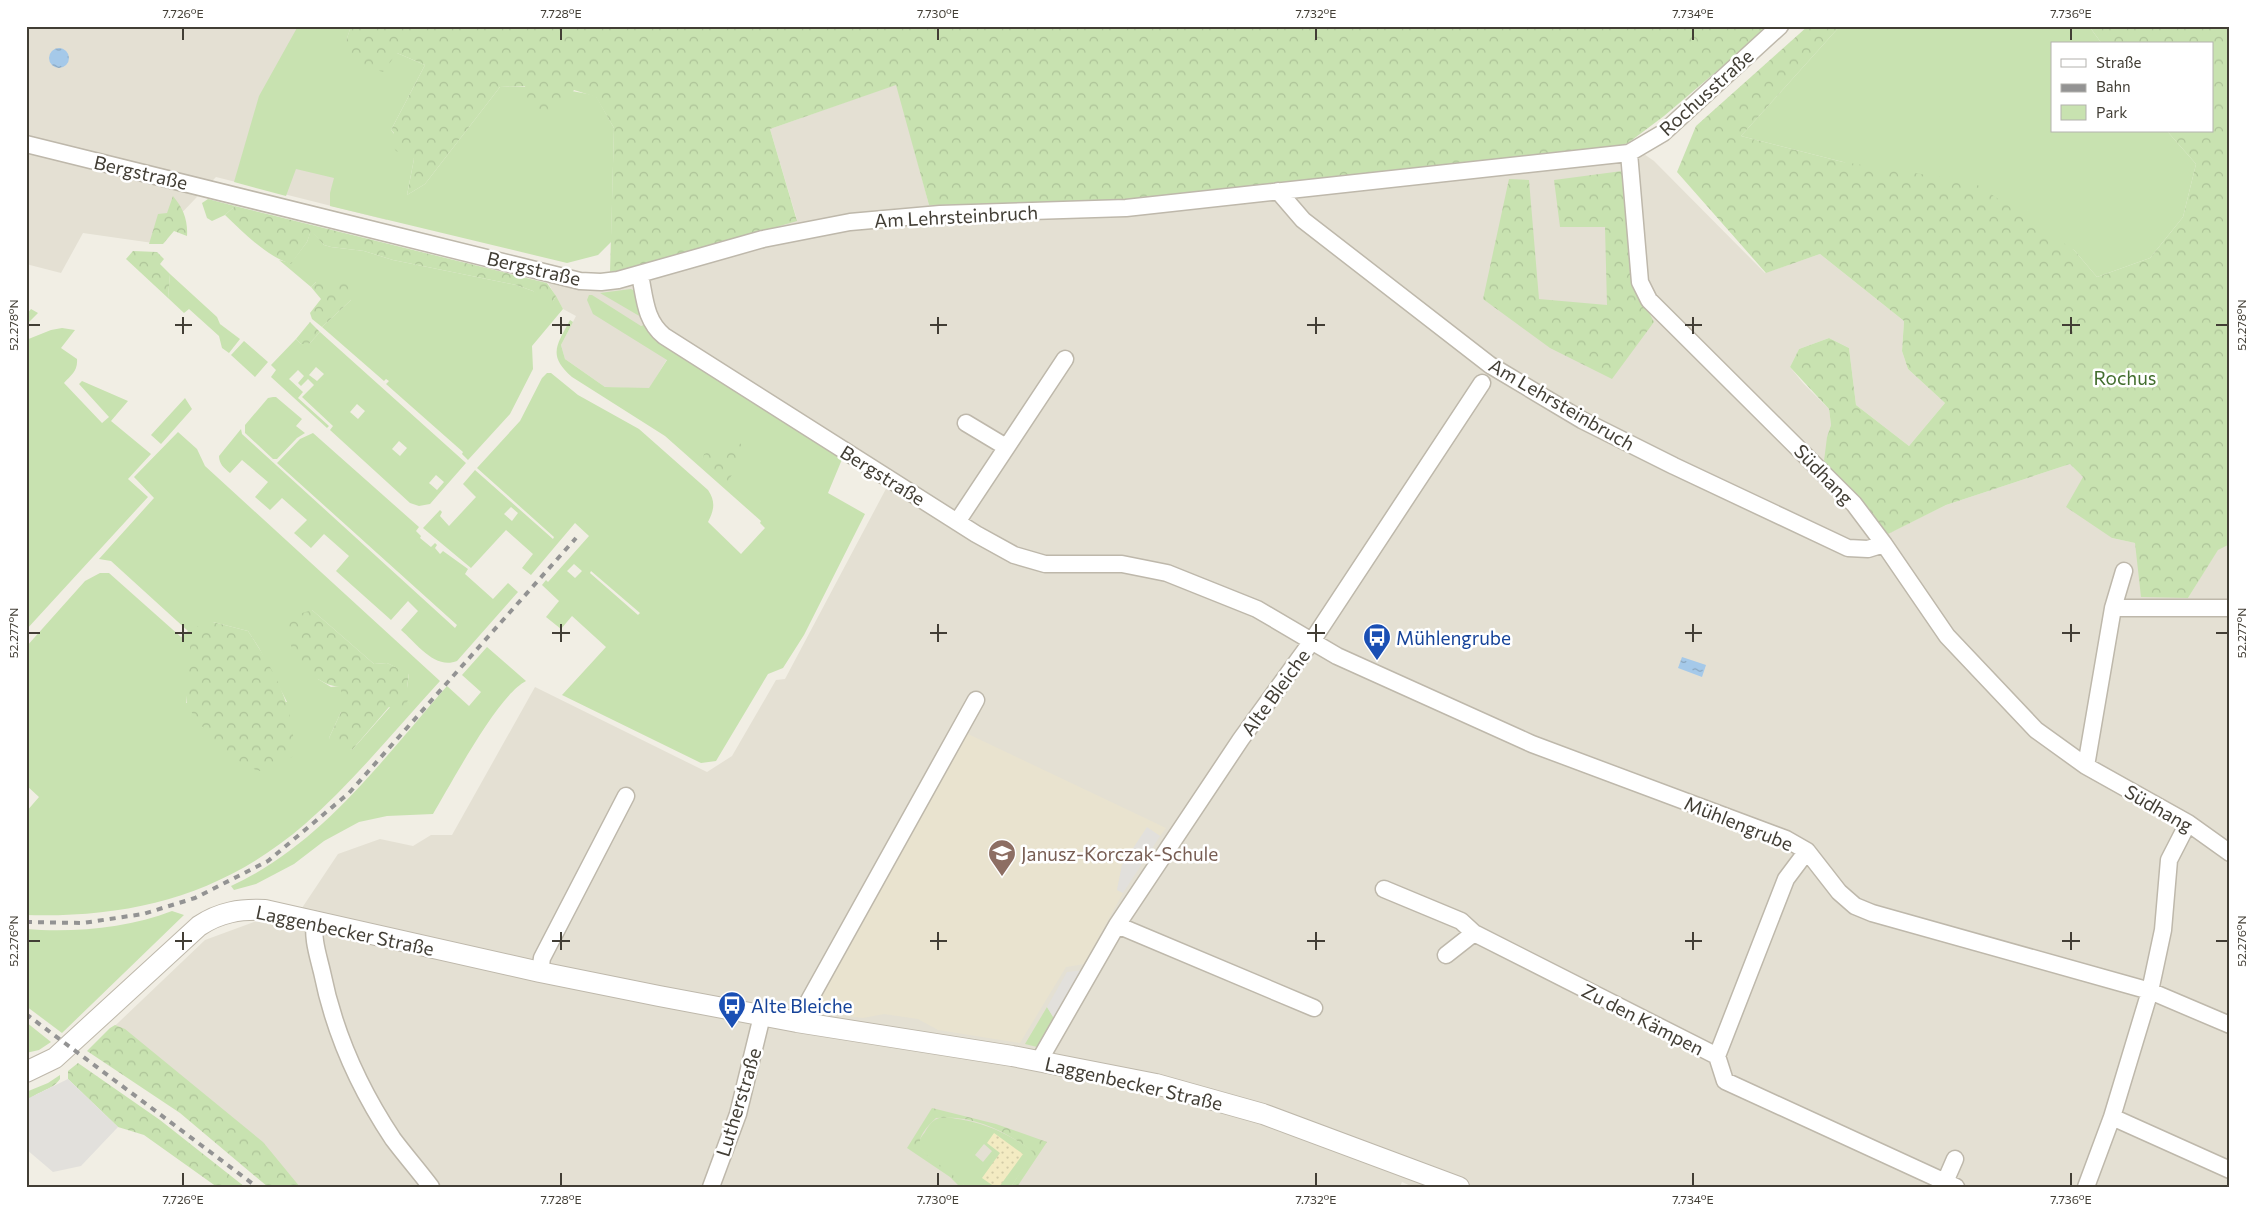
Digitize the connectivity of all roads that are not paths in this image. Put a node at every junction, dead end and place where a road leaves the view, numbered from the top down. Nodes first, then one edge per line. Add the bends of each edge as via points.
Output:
1 (1780, 26) edge
2 (26, 144) edge
3 (1628, 153) junction
4 (1278, 191) junction
5 (640, 275) junction
6 (1064, 359) dead end
7 (1482, 383) dead end
8 (966, 423) dead end
9 (1006, 447) junction
10 (957, 522) junction
11 (1884, 544) junction
12 (2124, 571) dead end
13 (2113, 608) junction
14 (2230, 608) edge
15 (1312, 641) junction
16 (976, 700) dead end
17 (2086, 766) junction
18 (626, 796) dead end
19 (2188, 823) junction
20 (1807, 851) junction
21 (2230, 853) edge
22 (1384, 889) dead end
23 (315, 920) junction
24 (1117, 925) junction
25 (1474, 933) junction
26 (1446, 955) dead end
27 (540, 972) junction
28 (2150, 991) junction
29 (1314, 1008) dead end
30 (762, 1016) junction
31 (797, 1022) junction
32 (2230, 1025) edge
33 (1718, 1056) junction
34 (1039, 1061) junction
35 (26, 1072) edge
36 (2112, 1117) junction
37 (1955, 1159) dead end
38 (2230, 1170) edge
39 (1950, 1184) edge
40 (431, 1187) edge
41 (711, 1187) edge
42 (1459, 1187) edge
43 (2086, 1187) edge

1 - 3 street, Rochusstraße via 1664,133
2 - 5 street, Bergstraße via 580,280 601,282
3 - 4 street, Am Lehrsteinbruch
3 - 11 street, Südhang via 1640,282 1649,300 1854,504
4 - 5 street, Am Lehrsteinbruch via 1126,208 940,214 850,222 763,239
4 - 11 street, Am Lehrsteinbruch via 1303,220 1490,365 1582,420 1848,548 1868,549
5 - 10 street, Bergstraße via 649,318 653,327 664,336
6 - 9 street
7 - 15 street, Alte Bleiche
8 - 9 street
9 - 10 street
10 - 15 street, Bergstraße via 1014,555 1045,564 1122,564 1167,573 1257,610
11 - 17 street, Südhang via 1947,636 2036,730
12 - 13 street
13 - 14 street
13 - 17 street
15 - 20 street, Mühlengrube via 1345,660 1532,744 1786,839
15 - 24 street, Alte Bleiche via 1241,739
16 - 31 street
17 - 19 street, Südhang
18 - 27 street via 542,958
19 - 21 street, Südhang
19 - 28 street via 2169,860 2163,930
20 - 28 street, Mühlengrube via 1839,892 1855,906 1872,913
20 - 33 street, Mühlengrube via 1786,879
22 - 25 street, Zu den Kämpen via 1461,921
23 - 27 street, Laggenbecker Straße
23 - 35 street, Laggenbecker Straße via 266,910 229,912 212,918 199,926 55,1058
23 - 40 street via 313,932 341,1042 360,1084 393,1139
24 - 29 street
24 - 34 street, Alte Bleiche
25 - 26 street
25 - 33 street, Zu den Kämpen
27 - 30 street, Laggenbecker Straße
28 - 32 street, Mühlengrube
28 - 36 street
30 - 31 street, Laggenbecker Straße
30 - 41 street, Lutherstraße via 738,1114
31 - 34 street, Laggenbecker Straße
33 - 39 street, Zu den Kämpen via 1725,1081
34 - 42 street, Laggenbecker Straße via 1213,1099 1291,1124
36 - 38 street
36 - 43 street
37 - 39 street, Zu den Kämpen

